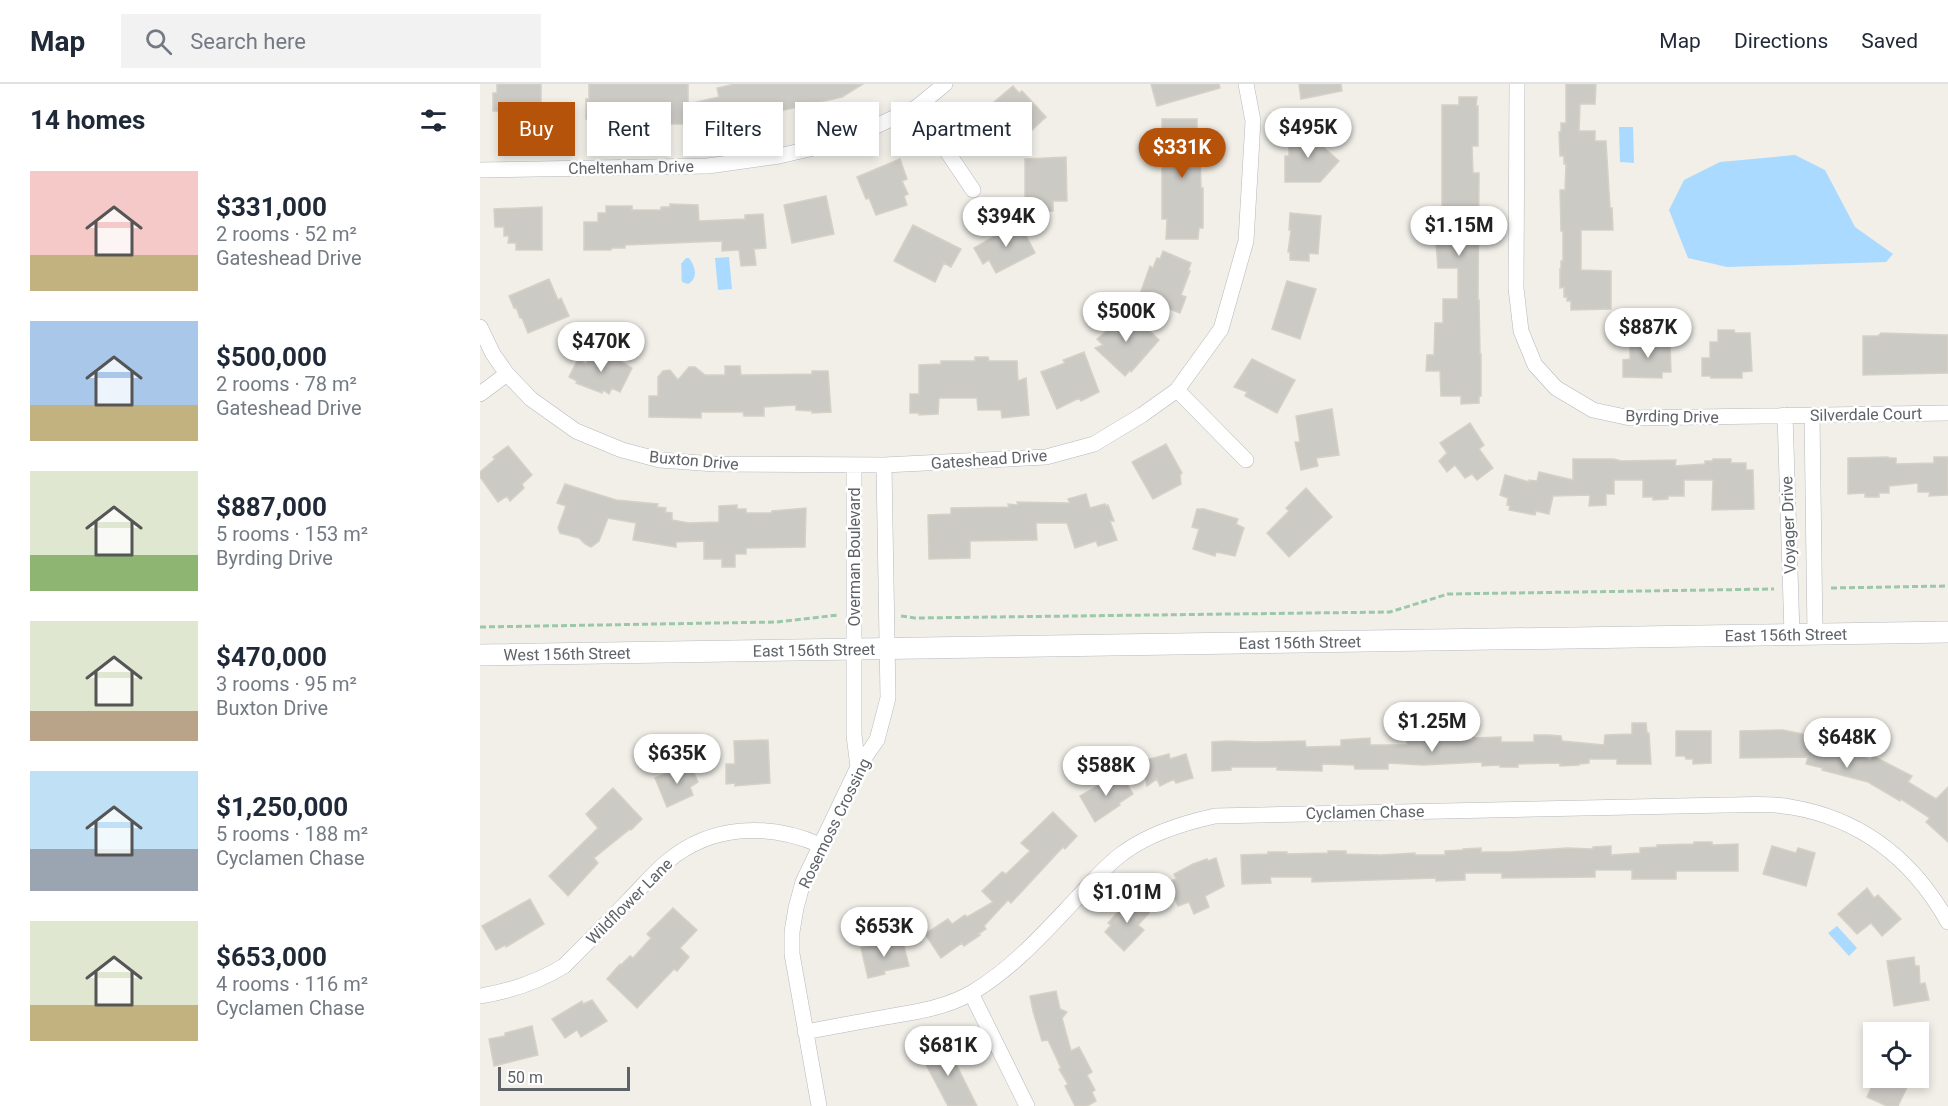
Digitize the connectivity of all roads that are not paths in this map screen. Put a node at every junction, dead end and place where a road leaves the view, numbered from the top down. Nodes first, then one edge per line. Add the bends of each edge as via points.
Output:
1 (945, 84) edge
2 (1246, 84) edge
3 (1518, 84) edge
4 (923, 102) edge
5 (891, 119) edge
6 (950, 156) edge
7 (480, 170) edge
8 (973, 190) dead end
9 (480, 327) edge
10 (507, 374) junction
11 (1177, 390) junction
12 (480, 394) edge
13 (1948, 412) edge
14 (1785, 415) junction
15 (1812, 415) junction
16 (1246, 460) dead end
17 (854, 465) junction
18 (884, 465) junction
19 (1948, 632) edge
20 (1792, 634) junction
21 (1815, 634) junction
22 (854, 649) junction
23 (887, 649) junction
24 (653, 652) joint
25 (480, 655) edge
26 (858, 767) junction
27 (820, 845) junction
28 (1948, 922) edge
29 (971, 993) junction
30 (480, 996) edge
31 (805, 1032) junction
32 (819, 1106) edge
33 (1027, 1106) edge

1 - 4 street, Cheltenham Drive
2 - 11 street, Gateshead Drive via 1253,121 1246,241 1221,329
3 - 14 street, Byrding Drive via 1516,288 1521,331 1535,365 1556,388 1593,410 1630,418
5 - 7 street, Cheltenham Drive via 844,141 779,156 708,166
6 - 8 street
9 - 10 street, Buxton Drive
10 - 12 street
10 - 17 street, Buxton Drive via 531,399 576,431 660,460
11 - 16 street
11 - 18 street, Gateshead Drive via 1094,444 1046,457
13 - 15 street, Silverdale Court
14 - 15 street, Silverdale Court
14 - 20 street, Voyager Drive
15 - 21 street
17 - 18 street, Gateshead Drive
17 - 22 street, Overman Boulevard
18 - 23 street, Rosemoss Crossing
19 - 21 street, East 156th Street
20 - 21 street, East 156th Street
20 - 23 street, East 156th Street
22 - 23 street, East 156th Street
22 - 24 street, East 156th Street
22 - 26 street, Overman Boulevard
23 - 26 street, Rosemoss Crossing via 888,698 877,740
24 - 25 street, West 156th Street
26 - 27 street, Rosemoss Crossing
27 - 30 street, Wildflower Lane via 800,836 764,830 735,831 691,845 669,860 564,966 525,986
27 - 31 street, Rosemoss Crossing via 803,882 792,932
28 - 29 street, Cyclamen Chase via 1935,898 1882,843 1838,820 1789,807 1215,816 1164,831 1123,853 1035,942
29 - 31 street, Cyclamen Chase via 925,1010
29 - 33 street
31 - 32 street, Rosemoss Crossing

